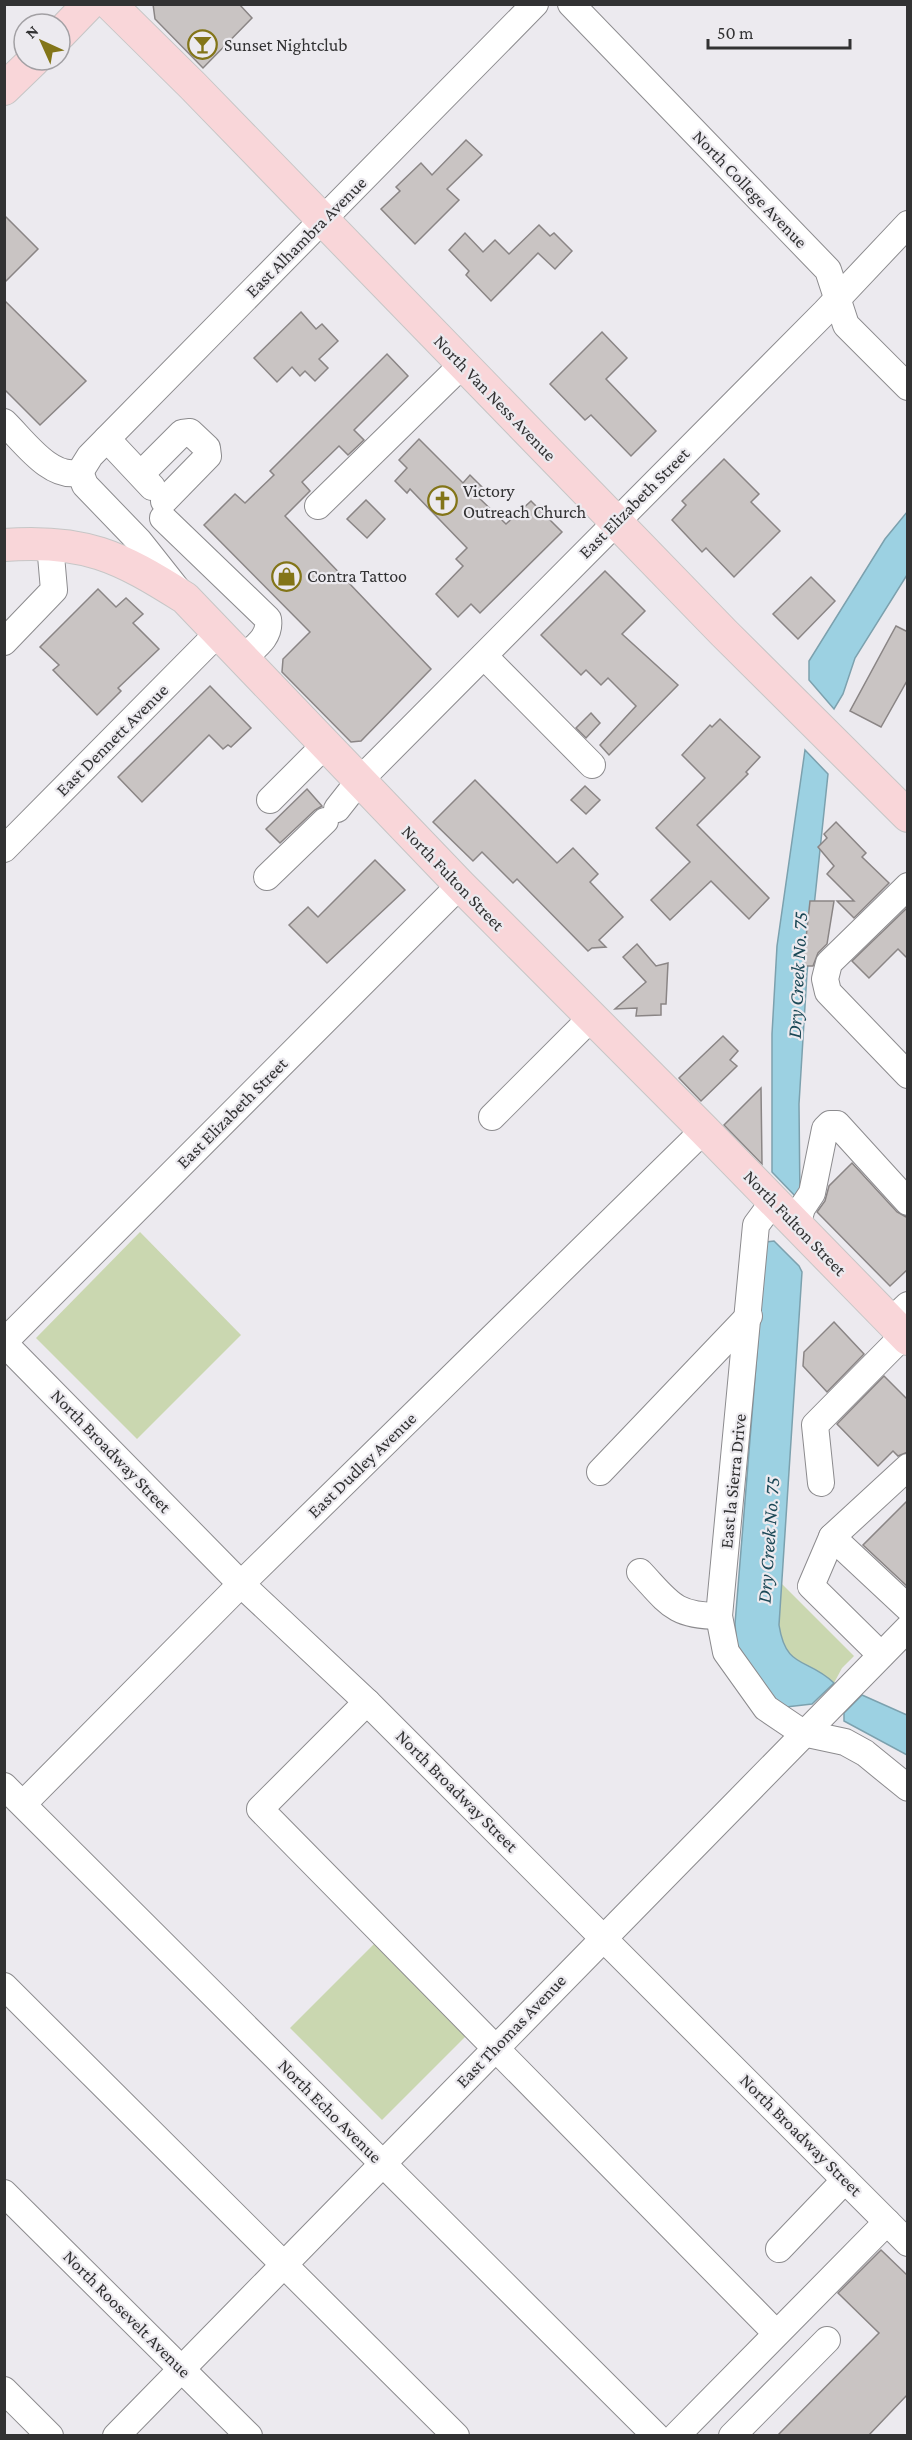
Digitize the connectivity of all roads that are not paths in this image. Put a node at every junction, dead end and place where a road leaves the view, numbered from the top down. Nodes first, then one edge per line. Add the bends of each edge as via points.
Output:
1 (89, 4) edge
2 (110, 4) edge
3 (535, 4) edge
4 (571, 4) edge
5 (72, 22) edge
6 (22, 72) edge
7 (4, 89) edge
8 (322, 220) junction
9 (908, 224) edge
10 (836, 298) junction
11 (463, 364) junction
12 (908, 387) edge
13 (4, 422) edge
14 (107, 439) junction
15 (80, 472) junction
16 (141, 474) junction
17 (318, 506) dead end
18 (163, 509) junction
19 (616, 521) junction
20 (139, 541) junction
21 (50, 544) junction
22 (4, 545) edge
23 (184, 598) junction
24 (219, 632) junction
25 (4, 642) edge
26 (484, 656) junction
27 (243, 658) junction
28 (326, 744) junction
29 (592, 765) dead end
30 (359, 781) junction
31 (270, 800) dead end
32 (908, 816) edge
33 (4, 849) edge
34 (267, 877) dead end
35 (459, 885) junction
36 (908, 885) edge
37 (592, 1017) junction
38 (908, 1076) edge
39 (492, 1117) dead end
40 (704, 1130) junction
41 (908, 1203) edge
42 (782, 1210) junction
43 (749, 1316) junction
44 (902, 1325) edge
45 (4, 1342) edge
46 (908, 1467) edge
47 (600, 1472) dead end
48 (821, 1483) dead end
49 (832, 1537) junction
50 (640, 1572) dead end
51 (241, 1584) junction
52 (908, 1608) edge
53 (719, 1616) junction
54 (908, 1628) edge
55 (881, 1655) junction
56 (367, 1702) junction
57 (803, 1733) junction
58 (4, 1786) edge
59 (908, 1788) edge
60 (22, 1804) junction
61 (603, 1937) junction
62 (4, 1986) edge
63 (496, 2046) junction
64 (381, 2163) junction
65 (845, 2180) junction
66 (4, 2193) edge
67 (887, 2222) junction
68 (908, 2243) edge
69 (779, 2249) dead end
70 (284, 2264) junction
71 (776, 2333) junction
72 (827, 2340) dead end
73 (181, 2368) junction
74 (4, 2390) edge
75 (50, 2436) edge
76 (116, 2436) edge
77 (249, 2436) edge
78 (456, 2436) edge
79 (656, 2436) edge
80 (676, 2436) edge
81 (732, 2436) edge

1 - 5 main road
2 - 8 main road, North Van Ness Avenue
3 - 8 street, East Alhambra Avenue
4 - 10 street, North College Avenue via 828,270
6 - 7 main road
8 - 11 main road, North Van Ness Avenue
8 - 14 street, East Alhambra Avenue
9 - 10 street, East Elizabeth Street
10 - 12 street, North College Avenue via 846,325
10 - 19 street, East Elizabeth Street
11 - 17 street
11 - 19 main road, North Van Ness Avenue
13 - 15 street via 50,466 67,473
14 - 15 street, East Alhambra Avenue
14 - 16 street
15 - 20 street, North Fulton Street via 85,485
16 - 18 street
16 - 18 street via 182,433 190,432 207,448 208,456
18 - 20 street
18 - 27 street via 268,619 264,638
19 - 26 street, East Elizabeth Street
19 - 32 main road, North Van Ness Avenue
20 - 23 street, North Fulton Street
21 - 22 main road
21 - 23 main road via 100,552
21 - 25 street via 54,590
23 - 24 main road, North Fulton Street
24 - 27 main road, North Fulton Street
24 - 33 street, East Dennett Avenue
26 - 29 street
26 - 30 street, East Elizabeth Street
27 - 28 main road, North Fulton Street
28 - 30 main road, North Fulton Street
28 - 31 street
30 - 34 street, East Elizabeth Street via 331,815
30 - 35 main road, North Fulton Street
35 - 37 main road, North Fulton Street
35 - 45 street, East Elizabeth Street
36 - 38 street via 829,963 825,980 828,992
37 - 39 street
37 - 40 main road, North Fulton Street
40 - 42 main road, North Fulton Street
40 - 51 street, East Dudley Avenue
41 - 42 street, East la Sierra Drive via 837,1124 830,1124 825,1129 812,1193 802,1208
42 - 43 street, East la Sierra Drive via 756,1225
42 - 44 main road, North Fulton Street
43 - 47 street
43 - 53 street, East la Sierra Drive
44 - 48 street via 814,1425
45 - 51 street, North Broadway Street
46 - 49 street
49 - 52 street
49 - 55 street via 811,1586
50 - 53 street via 687,1615
51 - 56 street, North Broadway Street
51 - 60 street, East Dudley Avenue
53 - 57 street, East la Sierra Drive via 726,1652 751,1690 766,1708
54 - 55 street, East Thomas Avenue
55 - 57 street, East Thomas Avenue
56 - 61 street, North Broadway Street
56 - 63 street via 260,1809
57 - 59 street via 845,1742
57 - 61 street, East Thomas Avenue
58 - 60 street, North Echo Avenue
60 - 64 street, North Echo Avenue
61 - 63 street, East Thomas Avenue
61 - 65 street, North Broadway Street
62 - 70 street
63 - 64 street, East Thomas Avenue
63 - 71 street
64 - 70 street, East Thomas Avenue
64 - 79 street, North Echo Avenue
65 - 67 street, North Broadway Street
65 - 69 street
66 - 73 street, North Roosevelt Avenue
67 - 68 street, North Broadway Street
67 - 71 street
70 - 73 street, East Thomas Avenue
70 - 78 street
71 - 80 street
72 - 81 street
73 - 76 street, East Thomas Avenue
73 - 77 street, North Roosevelt Avenue
74 - 75 street

